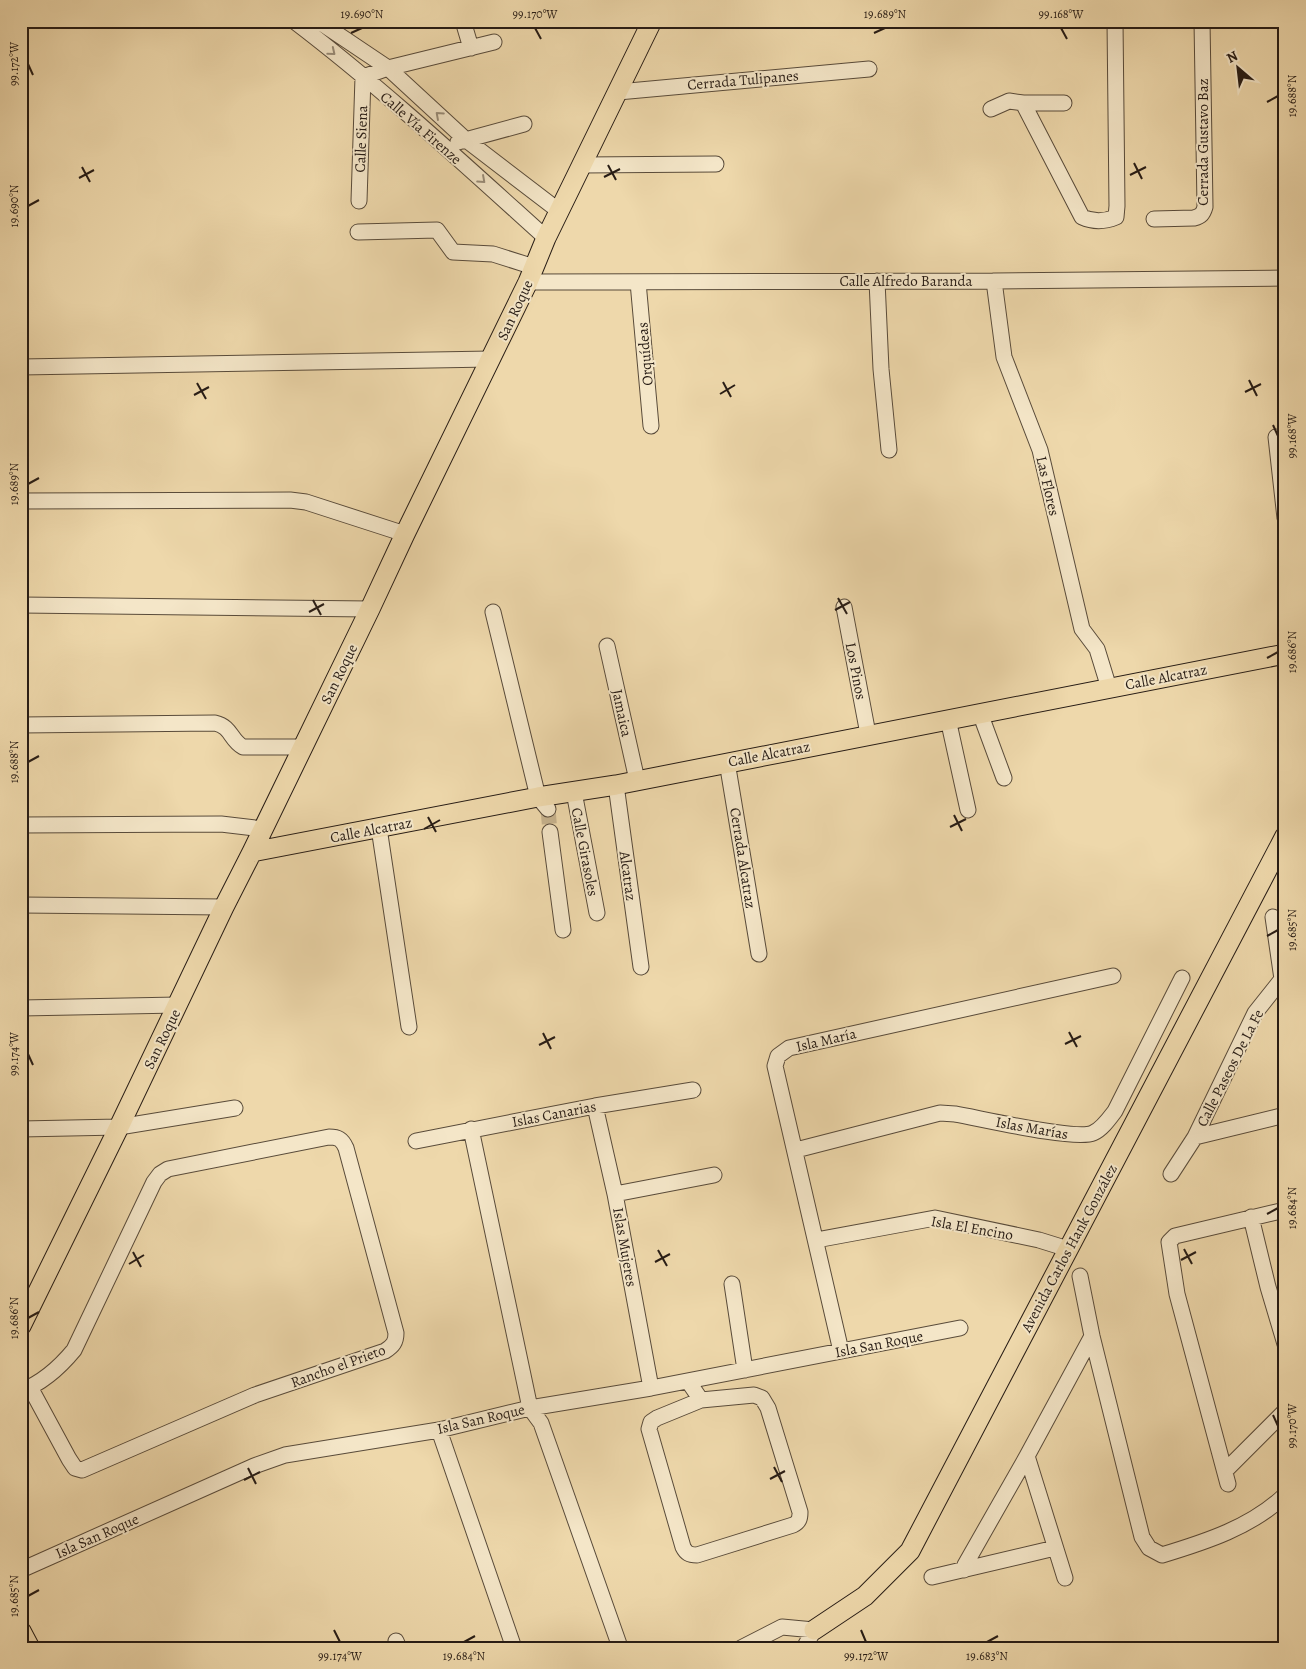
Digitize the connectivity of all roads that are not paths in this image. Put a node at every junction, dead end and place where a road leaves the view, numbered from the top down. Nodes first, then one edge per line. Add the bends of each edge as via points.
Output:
1 (294, 21) edge
2 (318, 21) edge
3 (464, 21) edge
4 (652, 21) edge
5 (1115, 21) edge
6 (1202, 21) edge
7 (494, 42) dead end
8 (471, 48) junction
9 (388, 68) junction
10 (869, 69) dead end
11 (363, 77) junction
12 (618, 92) junction
13 (1023, 103) junction
14 (1064, 103) dead end
15 (991, 109) dead end
16 (524, 124) dead end
17 (465, 138) junction
18 (445, 147) junction
19 (716, 164) dead end
20 (582, 165) junction
21 (359, 201) dead end
22 (559, 211) junction
23 (1154, 218) dead end
24 (358, 232) dead end
25 (546, 238) junction
26 (531, 275) junction
27 (1285, 278) edge
28 (877, 281) junction
29 (994, 281) junction
30 (638, 282) junction
31 (491, 359) junction
32 (21, 368) edge
33 (651, 426) dead end
34 (1276, 437) dead end
35 (889, 450) dead end
36 (21, 501) edge
37 (1285, 518) edge
38 (405, 534) junction
39 (21, 605) edge
40 (844, 607) dead end
41 (370, 609) junction
42 (493, 612) dead end
43 (607, 646) dead end
44 (1285, 654) edge
45 (1109, 688) junction
46 (980, 713) junction
47 (948, 719) junction
48 (21, 726) edge
49 (868, 734) junction
50 (304, 747) junction
51 (727, 762) junction
52 (1004, 778) dead end
53 (637, 780) junction
54 (616, 784) junction
55 (574, 792) junction
56 (543, 803) junction
57 (968, 810) dead end
58 (21, 825) edge
59 (379, 828) junction
60 (263, 829) junction
61 (550, 832) tunnel mouth
62 (1285, 836) edge
63 (252, 852) junction
64 (1280, 855) edge
65 (21, 905) edge
66 (224, 907) junction
67 (597, 913) dead end
68 (1273, 917) dead end
69 (563, 930) dead end
70 (759, 954) dead end
71 (641, 967) dead end
72 (1113, 976) dead end
73 (1182, 978) dead end
74 (1283, 982) edge
75 (178, 1005) junction
76 (21, 1008) edge
77 (409, 1027) dead end
78 (693, 1090) dead end
79 (595, 1106) junction
80 (235, 1108) dead end
81 (1285, 1115) edge
82 (119, 1128) junction
83 (21, 1129) edge
84 (471, 1129) junction
85 (1195, 1137) junction
86 (416, 1141) dead end
87 (796, 1150) junction
88 (1171, 1174) dead end
89 (714, 1176) dead end
90 (615, 1194) junction
91 (1285, 1210) edge
92 (1251, 1217) junction
93 (816, 1240) junction
94 (1068, 1249) junction
95 (1080, 1276) dead end
96 (732, 1284) dead end
97 (21, 1326) edge
98 (960, 1328) dead end
99 (1092, 1336) junction
100 (1285, 1344) edge
101 (841, 1351) junction
102 (745, 1370) junction
103 (688, 1381) junction
104 (651, 1388) junction
105 (26, 1389) edge
106 (701, 1400) junction
107 (530, 1408) junction
108 (1285, 1411) edge
109 (439, 1430) junction
110 (1028, 1456) junction
111 (1285, 1495) edge
112 (1055, 1548) junction
113 (21, 1570) edge
114 (964, 1570) junction
115 (932, 1577) dead end
116 (1065, 1578) dead end
117 (814, 1630) junction
118 (21, 1631) edge
119 (620, 1647) edge
120 (30, 1648) edge
121 (514, 1648) edge
122 (741, 1648) edge
123 (804, 1648) edge

1 -> 11 street, Calle Vía Firenze
2 - 9 street, Calle Vía Firenze
3 - 8 street
4 - 12 main road, San Roque
5 - 13 street via 1116,217 1090,221 1082,217
6 - 23 street, Cerrada Gustavo Baz via 1204,213 1194,218
7 - 8 street
8 - 9 street
9 - 11 street
17 -> 9 street, Calle Vía Firenze
10 - 12 street, Cerrada Tulipanes
11 - 18 street, Calle Vía Firenze
11 - 21 street, Calle Siena
12 - 20 main road, San Roque
13 - 14 street
13 - 15 street via 1009,101
16 - 17 street
17 - 18 street
17 - 22 street, Calle Vía Firenze
18 -> 25 street, Calle Vía Firenze
19 - 20 street
20 - 22 main road, San Roque
22 - 25 main road, San Roque
24 - 26 street via 437,230 453,252 493,254
25 - 26 main road, San Roque
26 - 30 street, Calle Alfredo Baranda
26 - 31 main road, San Roque
27 - 29 street, Calle Alfredo Baranda
28 - 29 street, Calle Alfredo Baranda
28 - 30 street, Calle Alfredo Baranda
28 - 35 street
29 - 45 street, Las Flores via 1004,357 1040,450 1082,629 1097,649
30 - 33 street, Orquídeas
31 - 32 street
31 - 38 main road, San Roque
34 - 37 street
36 - 38 street via 290,500 306,502
38 - 41 main road, San Roque
39 - 41 street
40 - 49 street, Los Pinos
41 - 50 main road, San Roque
42 - 56 street
43 - 53 street, Jamaica
44 - 45 main road, Calle Alcatraz
45 - 46 main road, Calle Alcatraz
46 - 47 main road, Calle Alcatraz
46 - 52 street
47 - 49 main road, Calle Alcatraz
47 - 57 street
48 - 50 street via 215,723 223,725 243,746
49 - 51 main road, Calle Alcatraz
50 - 60 main road, San Roque
51 - 53 main road, Calle Alcatraz
51 - 70 street, Cerrada Alcatraz
53 - 54 main road, Calle Alcatraz
54 - 55 main road, Calle Alcatraz
54 - 71 street, Alcatraz
55 - 56 main road, Calle Alcatraz
55 - 67 street, Calle Girasoles
56 - 59 main road, Calle Alcatraz
58 - 60 street via 221,824
59 - 63 main road, Calle Alcatraz
59 - 77 street
60 - 63 main road, San Roque
61 - 69 street
62 - 64 main road, Avenida Carlos Hank González
63 - 66 main road, San Roque
64 - 94 main road, Avenida Carlos Hank González
65 - 66 street
66 - 75 main road, San Roque
68 - 74 street
72 - 87 street, Isla María via 789,1048 778,1056 775,1066
73 - 87 street, Islas Marías via 1115,1111 1093,1134 1067,1135 940,1114
74 - 85 street, Calle Paseos De La Fe via 1255,1013
75 - 76 street
75 - 82 main road, San Roque
78 - 79 street, Islas Canarias
79 - 84 street, Islas Canarias
79 - 90 street, Islas Mujeres
80 - 82 street
81 - 85 street, Calle Paseos De La Fe
82 - 83 street
82 - 97 main road, San Roque
84 - 86 street, Islas Canarias
84 - 107 street
85 - 88 street
87 - 93 street, Isla María
89 - 90 street
90 - 104 street, Islas Mujeres
91 - 92 street
92 - 100 street
92 - 108 street via 1175,1236 1169,1242 1176,1294 1226,1477
93 - 94 street, Isla El Encino via 935,1218
93 - 101 street, Isla María
94 - 117 main road, Avenida Carlos Hank González via 910,1551 865,1596
95 - 99 street
96 - 102 street
98 - 101 street, Isla San Roque
99 - 110 street
99 - 111 street via 1142,1537 1149,1548 1162,1555 1193,1545 1249,1522
101 - 102 street, Isla San Roque
102 - 103 street, Isla San Roque
103 - 104 street, Isla San Roque
103 - 106 street
104 - 107 street, Isla San Roque
105 - 105 street, Rancho el Prieto via 65,1361 74,1350 160,1174 168,1169 319,1138 340,1138 346,1148 396,1332 392,1347 255,1395 82,1470 75,1468
106 - 106 street via 754,1395 762,1398 768,1408 800,1512 798,1522 696,1555 686,1552 649,1429 657,1418
107 - 109 street, Isla San Roque
107 - 119 street via 541,1423
109 - 113 street, Isla San Roque via 285,1455
109 - 121 street
110 - 112 street
110 - 114 street
112 - 114 street
112 - 116 street
114 - 115 street
117 - 122 street via 782,1627
117 - 123 street
118 - 120 main road

